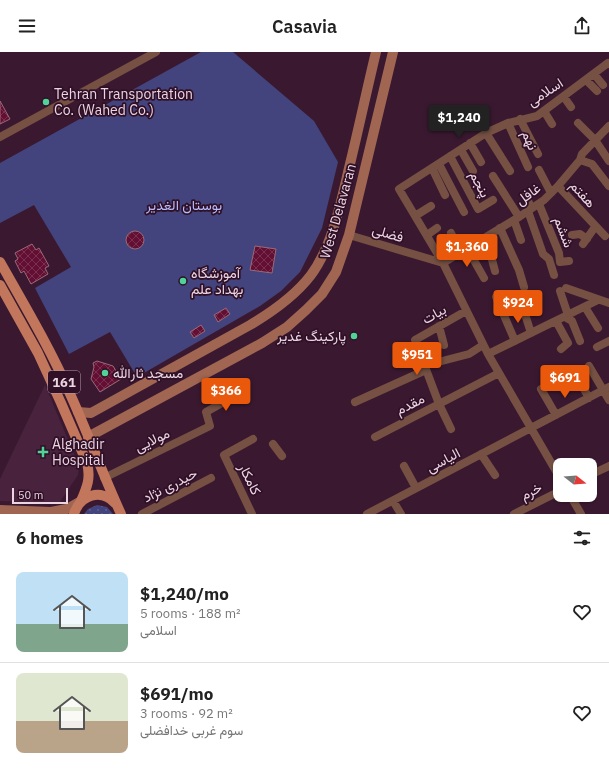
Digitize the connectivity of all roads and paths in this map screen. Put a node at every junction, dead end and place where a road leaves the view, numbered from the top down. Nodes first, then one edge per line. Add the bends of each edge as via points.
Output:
1 (156, 52) edge
2 (376, 52) edge
3 (393, 52) edge
4 (608, 67) edge
5 (594, 74) junction
6 (586, 80) junction
7 (603, 85) dead end
8 (597, 91) dead end
9 (564, 97) junction
10 (571, 107) dead end
11 (544, 111) junction
12 (520, 119) junction
13 (508, 123) junction
14 (578, 123) dead end
15 (552, 124) dead end
16 (608, 131) edge
17 (486, 133) junction
18 (0, 137) edge
19 (595, 140) junction
20 (470, 143) junction
21 (461, 150) junction
22 (538, 154) dead end
23 (450, 156) junction
24 (580, 160) junction
25 (609, 161) edge
26 (481, 162) dead end
27 (435, 166) junction
28 (528, 167) dead end
29 (539, 170) dead end
30 (473, 171) dead end
31 (510, 171) dead end
32 (493, 176) dead end
33 (558, 186) junction
34 (609, 186) edge
35 (551, 193) junction
36 (445, 195) dead end
37 (525, 196) dead end
38 (493, 200) dead end
39 (431, 206) dead end
40 (533, 207) junction
41 (464, 212) dead end
42 (416, 216) junction
43 (516, 218) junction
44 (595, 227) junction
45 (437, 228) dead end
46 (500, 228) junction
47 (451, 232) dead end
48 (349, 235) junction
49 (427, 235) junction
50 (572, 235) dead end
51 (605, 236) dead end
52 (486, 237) junction
53 (521, 240) dead end
54 (464, 250) junction
55 (0, 262) edge
56 (569, 262) dead end
57 (443, 263) junction
58 (496, 271) dead end
59 (554, 275) dead end
60 (484, 278) dead end
61 (0, 285) edge
62 (524, 287) dead end
63 (496, 297) dead end
64 (598, 300) junction
65 (609, 303) edge
66 (585, 307) junction
67 (523, 308) dead end
68 (466, 312) junction
69 (566, 316) junction
70 (556, 321) junction
71 (439, 326) junction
72 (598, 328) dead end
73 (531, 333) junction
74 (414, 340) joint
75 (516, 341) junction
76 (580, 341) dead end
77 (609, 341) edge
78 (444, 345) dead end
79 (483, 345) junction
80 (597, 347) dead end
81 (561, 349) dead end
82 (488, 354) junction
83 (442, 361) dead end
84 (589, 366) dead end
85 (426, 370) junction
86 (573, 370) dead end
87 (499, 373) junction
88 (541, 389) dead end
89 (606, 389) edge
90 (236, 395) dead end
91 (588, 398) junction
92 (609, 400) edge
93 (355, 402) dead end
94 (439, 404) junction
95 (78, 412) junction
96 (556, 415) junction
97 (531, 428) junction
98 (451, 429) dead end
99 (88, 437) junction
100 (375, 437) dead end
101 (253, 439) dead end
102 (273, 444) dead end
103 (481, 454) junction
104 (282, 456) dead end
105 (404, 466) dead end
106 (553, 466) edge
107 (609, 466) edge
108 (597, 472) edge
109 (495, 475) dead end
110 (104, 478) junction
111 (211, 478) dead end
112 (416, 488) junction
113 (553, 494) edge
114 (393, 500) junction
115 (81, 501) junction
116 (574, 502) edge
117 (0, 510) edge
118 (120, 512) edge
119 (74, 514) edge
120 (142, 514) edge
121 (252, 514) edge
122 (367, 514) edge
123 (401, 514) edge
124 (514, 514) edge
125 (581, 514) edge

1 - 18 street
2 - 95 main road, West Delavaran via 331,236 324,255 310,276 276,309 250,325 91,413
3 - 48 main road, West Delavaran
4 - 5 street, اسلامی
5 - 6 street, اسلامی
5 - 7 street
6 - 8 street
6 - 9 street, اسلامی
9 - 10 street
9 - 11 street, اسلامی
11 - 12 street, اسلامی via 537,116
11 - 15 street
12 - 13 street, اسلامی
12 - 22 street
13 - 17 street, اسلامی
13 - 28 street, نهم
14 - 19 street
16 - 19 street, غافل
17 - 20 street, اسلامی
17 - 31 street
19 - 24 street, غافل
19 - 25 street
20 - 21 street, اسلامی
20 - 26 street
21 - 23 street, اسلامی
21 - 30 street
23 - 27 street, اسلامی
23 - 38 street, پنجم via 478,209
24 - 33 street, غافل
24 - 34 street via 592,164
27 - 36 street
27 - 41 street
27 - 42 street, اسلامی via 399,189
29 - 35 street
32 - 43 street
33 - 35 street, غافل
33 - 44 street, هفتم via 572,198
35 - 40 street, غافل
37 - 40 street
39 - 42 street
40 - 43 street, غافل
40 - 56 street, ششم via 559,253 560,262
40 - 59 street via 543,254 549,259
42 - 49 street, اسلامی
43 - 46 street, غافل
43 - 53 street
44 - 50 street via 585,241 580,234
44 - 51 street, هفتم
45 - 49 street
46 - 52 street, غافل
46 - 62 street
47 - 54 street
48 - 57 street, فضلی
48 - 99 main road, West Delavaran via 336,272 322,294 288,327 230,362
49 - 57 street, اسلامی
52 - 54 street, غافل
52 - 58 street
54 - 57 street, غافل
54 - 60 street
55 - 95 main road, 161 via 47,347
57 - 68 street, اسلامی
61 - 115 main road, 161 via 38,353 87,464 89,480
63 - 75 street
64 - 65 street
64 - 66 street
64 - 69 street via 563,290
66 - 69 street
66 - 72 street
67 - 73 street
68 - 71 street, بیات
68 - 79 street, اسلامی
69 - 70 street
69 - 76 street via 572,321
70 - 73 street
70 - 81 street via 568,343
71 - 74 street, بیات
71 - 78 street
73 - 75 street
74 - 85 street, مقدم
75 - 82 street
77 - 80 street
79 - 82 street, اسلامی
79 - 83 street via 469,354
82 - 87 street, اسلامی
84 - 89 street
85 - 93 street
85 - 94 street, مقدم
86 - 91 street
87 - 94 street
87 - 97 street, اسلامی
88 - 96 street
89 - 91 street, الیاسی
89 - 92 street
90 - 110 street, مولایی via 206,412 210,426
91 - 96 street, الیاسی
94 - 98 street
94 - 100 street, مقدم
95 - 99 main road, 161
96 - 97 street, الیاسی
97 - 103 street, الیاسی
97 - 106 street, اسلامی
99 - 110 main road, 161
101 - 121 street, کامکار via 224,454
102 - 104 street
103 - 109 street
103 - 112 street, الیاسی
105 - 112 street
107 - 108 street
110 - 118 main road, 161
111 - 120 street, حیدری نژاد
112 - 114 street, الیاسی
113 - 124 street, خرم
114 - 122 street, الیاسی
114 - 123 street
115 - 117 main road via 67,509 51,512
115 - 118 main road via 94,495 102,495 114,502
115 - 119 main road
116 - 125 street

